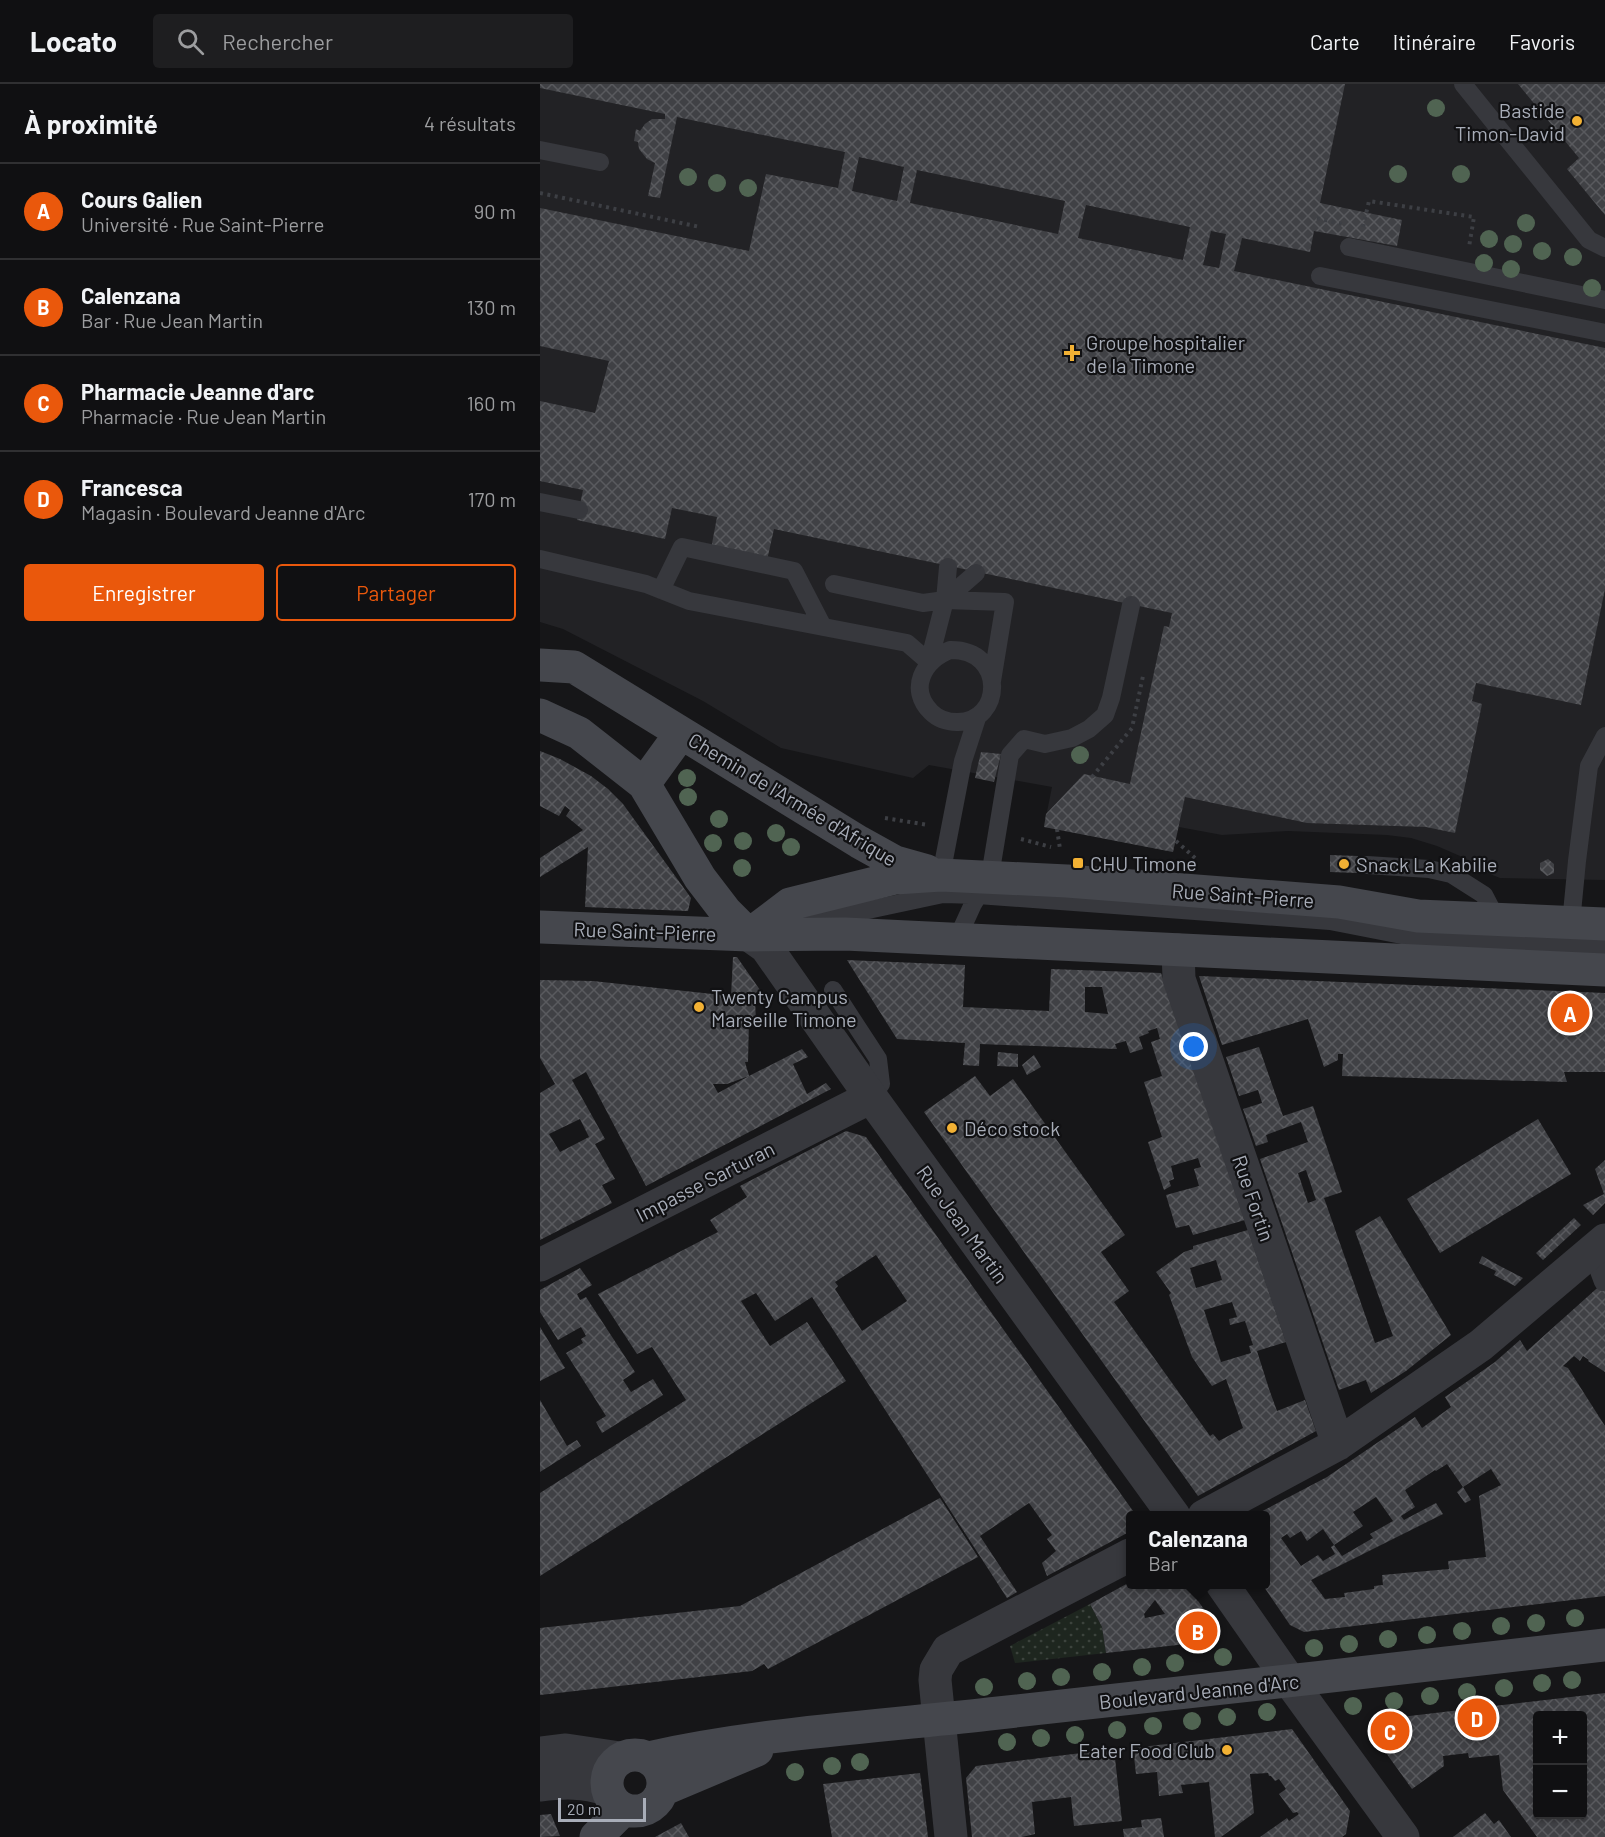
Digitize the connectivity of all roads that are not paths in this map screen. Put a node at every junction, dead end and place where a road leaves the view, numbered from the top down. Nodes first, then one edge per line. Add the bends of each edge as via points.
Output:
1 (1463, 84) edge
2 (540, 150) edge
3 (600, 162) dead end
4 (1349, 247) dead end
5 (1605, 248) edge
6 (1320, 276) dead end
7 (1605, 300) edge
8 (1605, 333) edge
9 (540, 502) edge
10 (579, 510) dead end
11 (540, 559) edge
12 (948, 567) dead end
13 (976, 573) dead end
14 (834, 584) dead end
15 (661, 590) junction
16 (945, 600) junction
17 (1131, 605) dead end
18 (823, 627) junction
19 (929, 662) junction
20 (542, 664) edge
21 (992, 681) junction
22 (540, 715) edge
23 (977, 718) junction
24 (681, 733) junction
25 (1605, 736) edge
26 (644, 784) junction
27 (1367, 865) dead end
28 (940, 875) junction
29 (984, 885) junction
30 (1497, 920) junction
31 (1571, 923) junction
32 (1605, 924) edge
33 (540, 927) edge
34 (749, 935) junction
35 (957, 939) junction
36 (1605, 949) edge
37 (1178, 950) junction
38 (1605, 969) edge
39 (833, 990) dead end
40 (871, 1097) junction
41 (1599, 1246) edge
42 (540, 1265) edge
43 (1604, 1282) dead end
44 (1338, 1444) junction
45 (1171, 1511) edge
46 (1212, 1511) edge
47 (1126, 1558) edge
48 (1225, 1589) edge
49 (1605, 1645) edge
50 (1289, 1680) junction
51 (939, 1720) junction
52 (792, 1735) junction
53 (540, 1753) edge
54 (634, 1758) junction
55 (540, 1785) edge
56 (662, 1790) junction
57 (616, 1799) junction
58 (1394, 1834) edge
59 (596, 1837) edge
60 (951, 1837) edge

1 - 5 lane via 1588,240
2 - 3 lane
4 - 7 lane
6 - 8 lane
9 - 10 lane
11 - 15 lane
12 - 16 lane
13 - 16 lane
14 - 16 lane via 923,603
15 - 18 lane via 689,601
15 - 18 lane via 682,547 794,571
16 - 19 lane
16 - 21 lane via 1005,602
17 - 29 lane via 1105,715 1072,738 1045,744 1024,739 1010,755
18 - 19 lane via 907,643
19 - 21 lane via 950,651 973,653 989,670
19 - 23 lane via 920,684 927,708 947,721
20 - 24 street, Chemin de l'Armée d'Afrique via 574,667
21 - 23 lane via 988,704
22 - 26 street via 579,733
23 - 28 lane via 963,761
24 - 26 street, Chemin de l'Armée d'Afrique
24 - 28 street, Chemin de l'Armée d'Afrique via 859,842 896,862
25 - 31 lane via 1589,766
26 - 34 street via 700,878
27 - 30 lane via 1451,874 1484,895
28 - 29 street, Rue Saint-Pierre
28 - 34 street, Rue Saint-Pierre via 895,878 790,904
29 - 30 street, Rue Saint-Pierre via 1339,902 1418,916
29 - 34 lane
29 - 35 lane
29 - 36 lane via 1330,921 1417,938
30 - 31 street, Rue Saint-Pierre
31 - 32 street, Rue Saint-Pierre
33 - 34 street, Rue Saint-Pierre
34 - 35 street, Rue Saint-Pierre via 813,933
34 - 40 street, Rue Jean Martin via 766,947
35 - 37 street, Rue Saint-Pierre
37 - 38 street, Rue Saint-Pierre
37 - 44 street, Rue Fortin via 1179,979
39 - 40 lane via 878,1059 881,1084
40 - 42 street, Impasse Sarturan
40 - 45 street, Rue Jean Martin
41 - 43 lane
41 - 44 street via 1480,1346
44 - 46 street
47 - 51 street via 948,1650 936,1671
48 - 50 street
49 - 50 street, Boulevard Jeanne d'Arc
50 - 51 street, Boulevard Jeanne d'Arc
50 - 58 street
51 - 52 street, Boulevard Jeanne d'Arc
51 - 60 street
52 - 54 street, Boulevard Jeanne d'Arc
52 - 56 street, Boulevard Jeanne d'Arc
53 - 54 street, Boulevard Jeanne d'Arc via 566,1750
54 - 56 street via 656,1763 663,1780
54 - 57 street via 613,1764 608,1772 606,1780
55 - 57 street, Boulevard Jeanne d'Arc via 585,1783
56 - 57 street, Boulevard Jeanne d'Arc via 652,1806 634,1811
57 - 59 street

